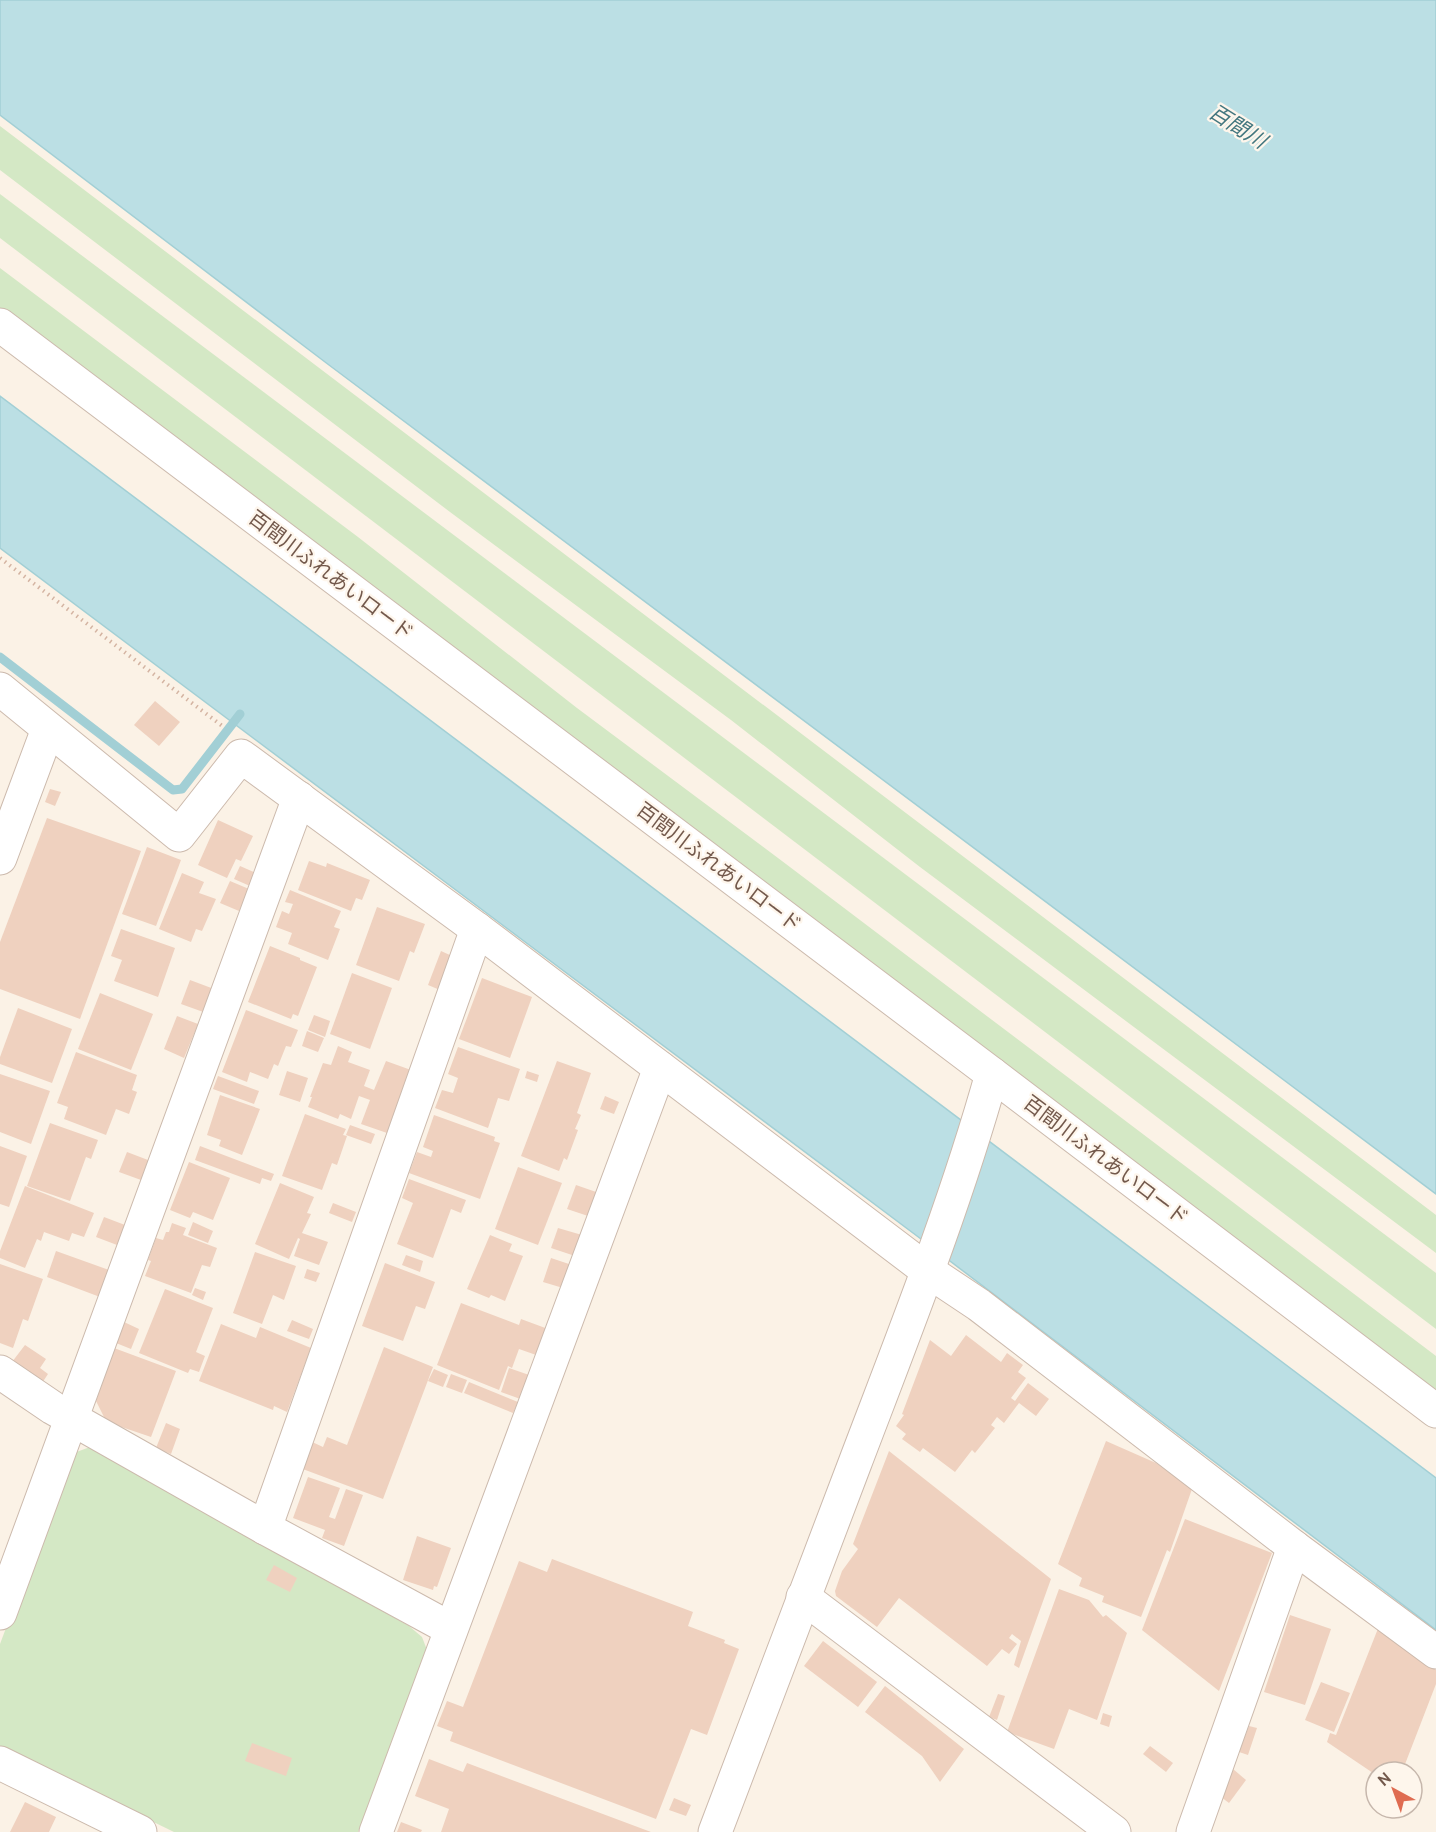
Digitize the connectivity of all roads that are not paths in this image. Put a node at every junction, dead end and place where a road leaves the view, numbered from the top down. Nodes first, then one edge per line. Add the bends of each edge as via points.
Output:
1 (0, 325) edge
2 (0, 689) edge
3 (48, 729) junction
4 (299, 798) junction
5 (0, 858) edge
6 (477, 928) junction
7 (660, 1068) junction
8 (992, 1074) junction
9 (933, 1258) junction
10 (0, 1372) edge
11 (1436, 1411) edge
12 (71, 1418) junction
13 (265, 1528) junction
14 (1294, 1547) junction
15 (803, 1597) junction
16 (0, 1613) edge
17 (451, 1629) junction
18 (1436, 1652) edge
19 (0, 1763) edge
20 (140, 1832) edge
21 (376, 1832) edge
22 (715, 1832) edge
23 (1114, 1832) edge
24 (1193, 1832) edge

1 - 8 street, 百間川ふれあいロード
2 - 3 street
3 - 4 street via 179,835 241,756
3 - 5 street
4 - 6 street
4 - 12 street
6 - 7 street
6 - 13 street
7 - 9 street
7 - 17 street
8 - 9 street
8 - 11 street, 百間川ふれあいロード
9 - 14 street via 979,1305
9 - 15 street
10 - 12 street
12 - 13 street
12 - 16 street
13 - 17 street
14 - 18 street
14 - 24 street
15 - 22 street
15 - 23 street
17 - 21 street
19 - 20 street

